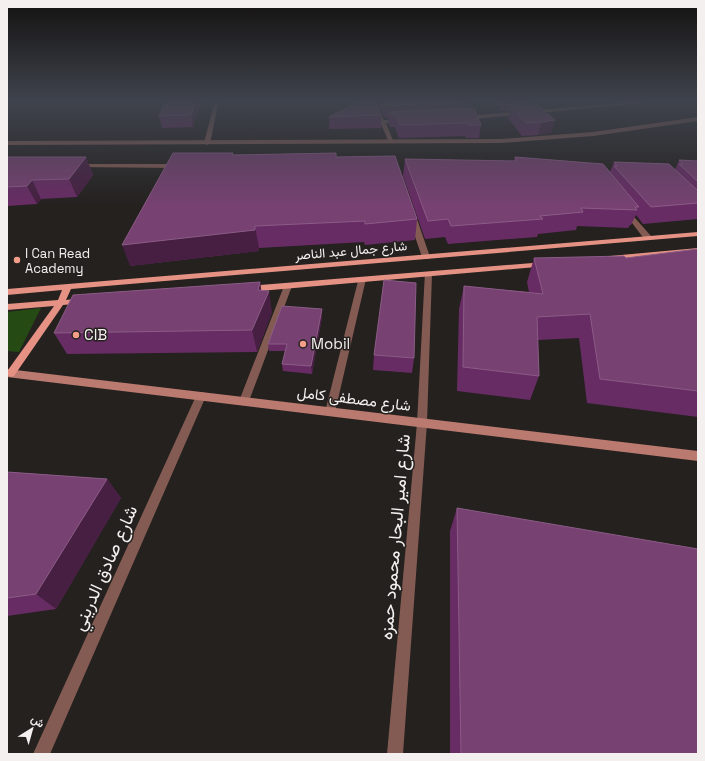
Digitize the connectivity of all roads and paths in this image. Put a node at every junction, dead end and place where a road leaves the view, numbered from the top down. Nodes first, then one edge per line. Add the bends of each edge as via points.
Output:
1 (210, 136) edge
2 (389, 136) edge
3 (575, 136) edge
4 (392, 142) junction
5 (7, 143) edge
6 (208, 143) junction
7 (70, 166) edge
8 (182, 166) edge
9 (618, 201) edge
10 (408, 205) edge
11 (698, 234) edge
12 (648, 238) junction
13 (698, 250) edge
14 (426, 257) junction
15 (603, 258) edge
16 (555, 263) edge
17 (428, 274) junction
18 (362, 280) junction
19 (288, 286) junction
20 (68, 287) junction
21 (241, 289) edge
22 (7, 292) edge
23 (92, 300) edge
24 (61, 302) junction
25 (7, 307) edge
26 (9, 373) edge
27 (201, 396) junction
28 (244, 401) junction
29 (330, 412) junction
30 (422, 423) junction
31 (698, 456) edge
32 (41, 754) edge
33 (395, 754) edge

1 - 6 street
2 - 4 street
3 - 4 street via 501,141
4 - 6 street
5 - 6 street
7 - 8 street
9 - 12 street
10 - 14 street
11 - 12 main road, شارع جمال عبد الناصر
12 - 14 main road, شارع جمال عبد الناصر
13 - 15 main road
14 - 20 main road, شارع جمال عبد الناصر
16 - 17 main road, شارع جمال عبد الناصر
17 - 18 main road, شارع جمال عبد الناصر
17 - 30 street, شارع امير البحار محمود حمزه
18 - 19 main road, شارع جمال عبد الناصر
18 - 29 street
19 - 21 main road, شارع جمال عبد الناصر
19 - 28 street
20 - 22 main road, شارع جمال عبد الناصر
20 - 24 main road
23 - 24 main road
24 - 25 main road
24 - 26 main road
26 - 27 main road, شارع مصطفى كامل
27 - 28 main road, شارع مصطفى كامل
27 - 32 street, شارع صادق الدريني
28 - 29 main road, شارع مصطفى كامل
29 - 30 main road, شارع مصطفى كامل
30 - 31 main road, شارع مصطفى كامل
30 - 33 street, شارع امير البحار محمود حمزه

